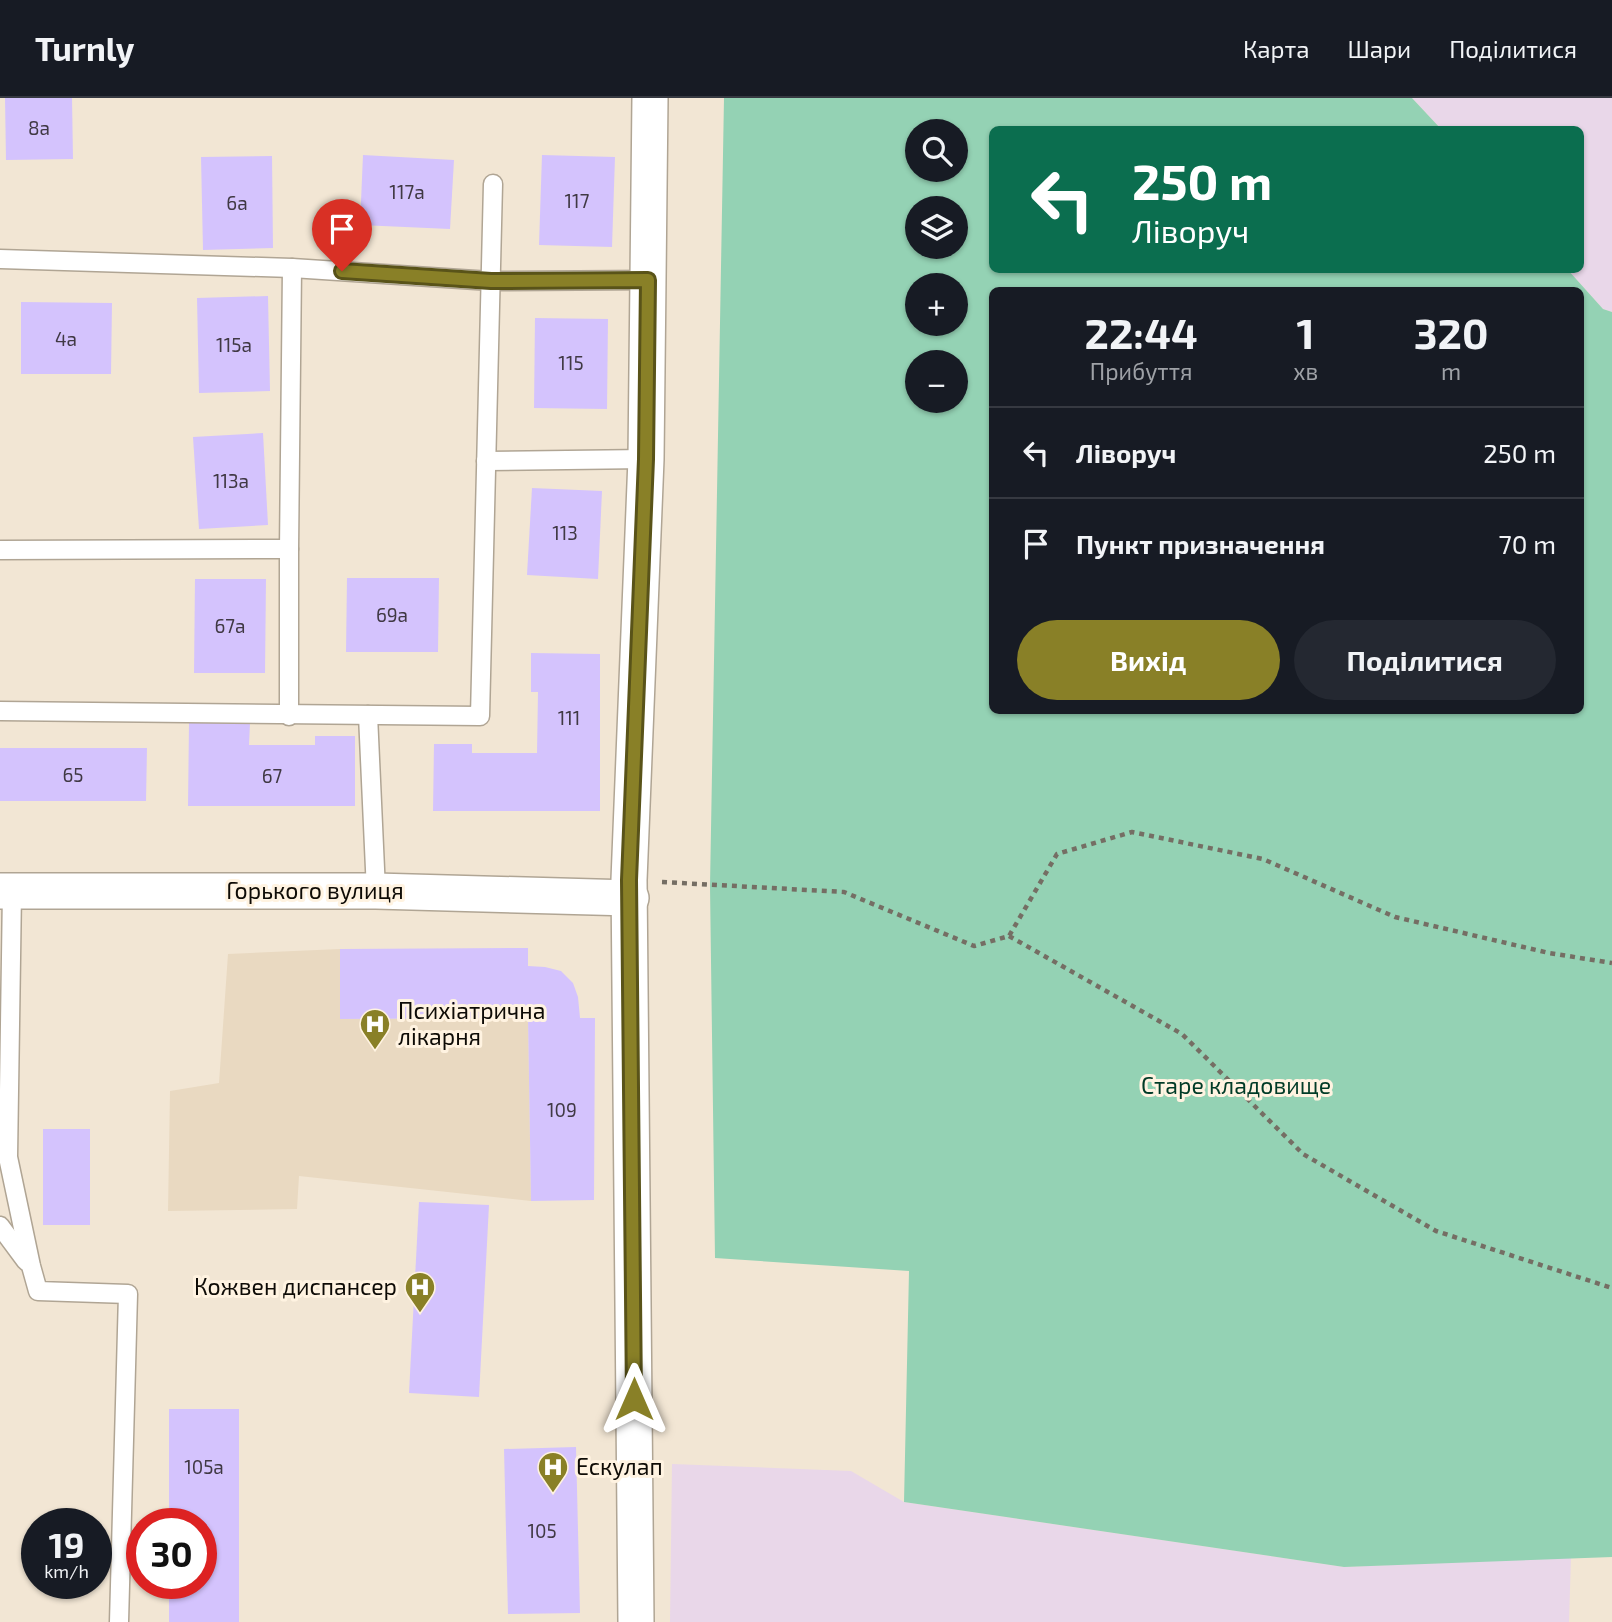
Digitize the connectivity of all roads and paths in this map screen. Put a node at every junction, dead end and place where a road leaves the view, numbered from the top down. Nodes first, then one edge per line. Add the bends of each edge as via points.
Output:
1 (650, 98) edge
2 (493, 184) dead end
3 (0, 259) edge
4 (292, 268) junction
5 (648, 280) junction
6 (491, 281) junction
7 (646, 459) junction
8 (486, 461) junction
9 (289, 549) junction
10 (0, 550) edge
11 (0, 711) edge
12 (368, 715) junction
13 (289, 716) junction
14 (630, 889) junction
15 (6, 891) edge
16 (376, 891) junction
17 (1009, 936) junction
18 (1612, 962) edge
19 (4, 1158) edge
20 (0, 1226) edge
21 (31, 1266) junction
22 (1612, 1288) edge
23 (119, 1622) edge
24 (636, 1622) edge

1 - 5 street
2 - 6 lane
3 - 4 lane
4 - 6 lane
4 - 9 lane
5 - 6 lane
5 - 7 street
6 - 8 lane
7 - 8 lane
7 - 14 street
8 - 12 lane via 480,716
9 - 10 lane
9 - 13 lane
11 - 13 lane
12 - 13 lane
12 - 16 lane
14 - 16 street, Горького вулиця
14 - 17 path via 710,886 844,892 974,946
14 - 24 street
15 - 16 street, Горького вулиця
15 - 19 lane
17 - 18 path via 1057,854 1132,832 1263,859 1395,917 1549,953
17 - 22 path via 1182,1034 1303,1154 1436,1231
19 - 21 lane
20 - 21 lane
21 - 23 lane via 38,1292 128,1294

